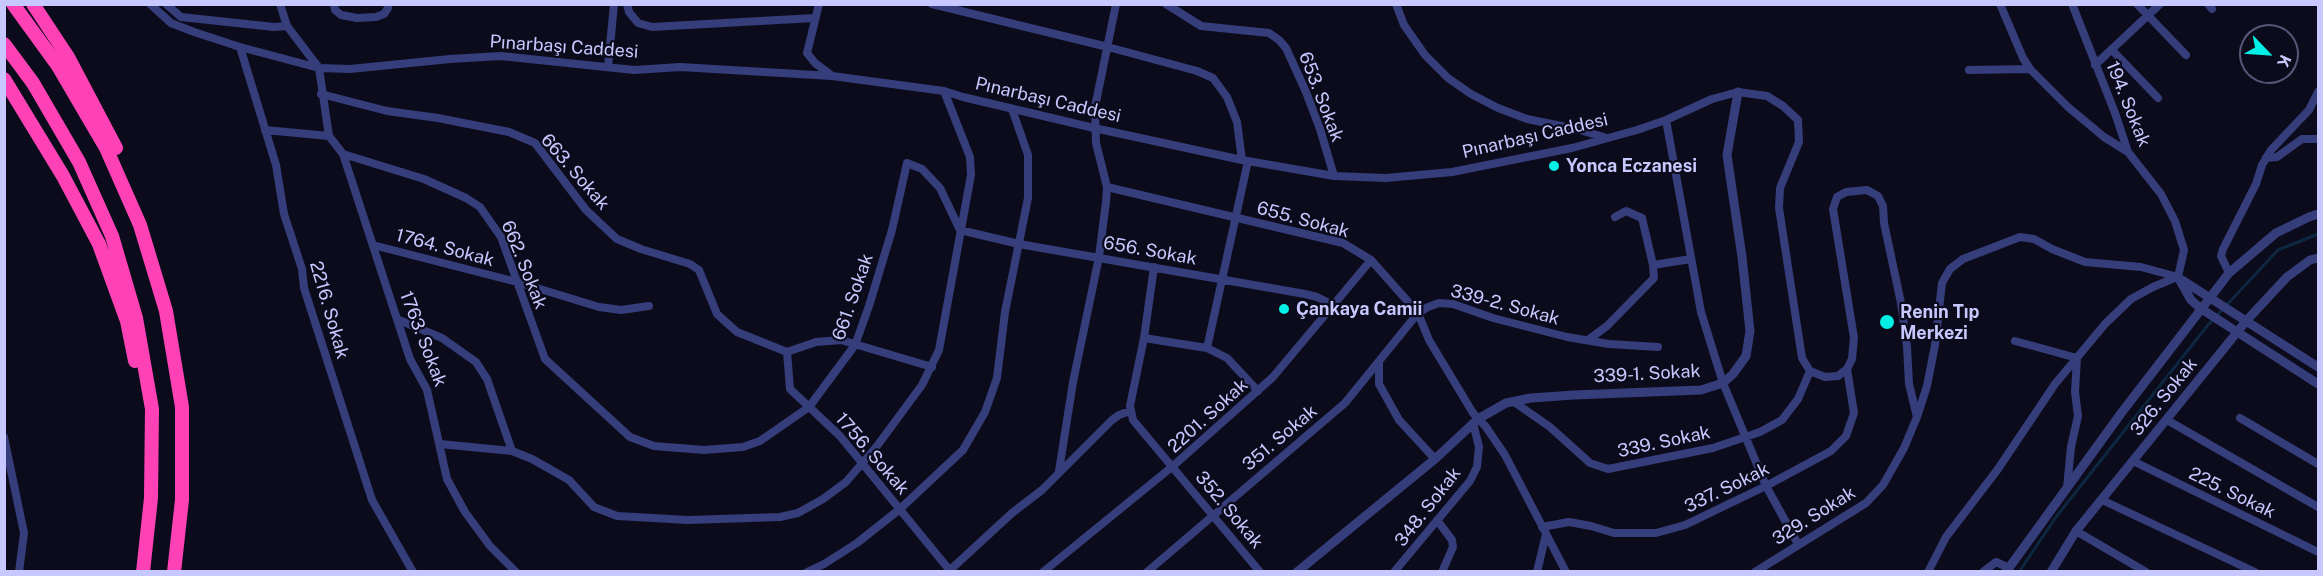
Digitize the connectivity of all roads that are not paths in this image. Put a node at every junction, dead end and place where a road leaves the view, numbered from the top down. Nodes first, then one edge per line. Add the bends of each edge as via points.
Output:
1 (13, 4) edge
2 (33, 4) edge
3 (150, 4) edge
4 (166, 4) edge
5 (280, 4) edge
6 (334, 4) edge
7 (388, 4) edge
8 (614, 4) edge
9 (627, 4) edge
10 (819, 4) edge
11 (932, 4) edge
12 (1116, 4) edge
13 (1166, 4) edge
14 (1396, 4) edge
15 (2000, 4) edge
16 (2072, 4) edge
17 (2137, 4) edge
18 (2160, 4) edge
19 (2148, 16) junction
20 (814, 18) junction
21 (287, 26) junction
22 (4, 44) edge
23 (240, 47) junction
24 (1108, 47) junction
25 (2112, 50) junction
26 (2186, 55) dead end
27 (2095, 65) junction
28 (608, 67) junction
29 (319, 68) junction
30 (2030, 69) junction
31 (1969, 70) dead end
32 (832, 76) junction
33 (4, 79) edge
34 (944, 91) junction
35 (1738, 92) junction
36 (2319, 92) edge
37 (321, 94) junction
38 (2158, 98) dead end
39 (1012, 109) junction
40 (1666, 120) junction
41 (1094, 128) junction
42 (265, 130) junction
43 (329, 136) junction
44 (1606, 138) junction
45 (2319, 139) edge
46 (2128, 152) junction
47 (343, 154) junction
48 (2266, 158) junction
49 (1245, 161) junction
50 (1334, 176) junction
51 (1107, 187) junction
52 (2319, 214) edge
53 (1235, 217) junction
54 (1615, 217) dead end
55 (960, 230) junction
56 (1019, 244) junction
57 (373, 245) junction
58 (1098, 257) junction
59 (2319, 258) edge
60 (1691, 259) junction
61 (1371, 260) junction
62 (1653, 265) junction
63 (1154, 267) junction
64 (2229, 273) junction
65 (2178, 277) junction
66 (1221, 279) junction
67 (517, 282) junction
68 (2209, 296) junction
69 (1334, 305) junction
70 (649, 306) dead end
71 (2200, 308) junction
72 (1418, 313) junction
73 (399, 320) junction
74 (2247, 320) junction
75 (2238, 333) junction
76 (1144, 338) junction
77 (1588, 340) junction
78 (2015, 341) dead end
79 (855, 345) junction
80 (1658, 347) dead end
81 (1207, 348) junction
82 (787, 352) junction
83 (2077, 358) junction
84 (1379, 363) junction
85 (932, 367) junction
86 (2319, 367) edge
87 (1847, 369) junction
88 (1810, 371) junction
89 (1723, 383) junction
90 (2319, 384) edge
91 (1258, 391) junction
92 (1514, 402) junction
93 (182, 407) junction
94 (809, 407) junction
95 (1130, 411) junction
96 (1917, 417) junction
97 (2240, 418) dead end
98 (2167, 420) junction
99 (1476, 421) junction
100 (4, 437) edge
101 (1745, 437) junction
102 (637, 440) joint
103 (440, 444) junction
104 (512, 451) junction
105 (1435, 459) junction
106 (2133, 461) junction
107 (2319, 464) edge
108 (862, 465) junction
109 (1173, 466) junction
110 (1059, 471) junction
111 (1766, 486) junction
112 (2067, 488) junction
113 (151, 498) junction
114 (2102, 500) junction
115 (2319, 507) edge
116 (900, 509) junction
117 (1214, 515) junction
118 (1437, 520) junction
119 (1544, 530) junction
120 (2076, 531) junction
121 (1798, 544) junction
122 (2319, 552) edge
123 (2008, 570) edge
124 (949, 571) edge
125 (19, 572) edge
126 (143, 572) edge
127 (174, 572) edge
128 (413, 572) edge
129 (516, 572) edge
130 (807, 572) edge
131 (1043, 572) edge
132 (1147, 572) edge
133 (1260, 572) edge
134 (1297, 572) edge
135 (1394, 572) edge
136 (1442, 572) edge
137 (1537, 572) edge
138 (1566, 572) edge
139 (1755, 572) edge
140 (1928, 572) edge
141 (1983, 572) edge
142 (2051, 572) edge
143 (2146, 572) edge
144 (2255, 572) edge

1 - 93 highway via 58,66 106,148 140,225 166,310
2 - 93 highway via 68,57 115,146 147,223 171,309
3 - 23 street, Pınarbaşı Caddesi via 171,23
4 - 21 street via 181,17
5 - 21 street
6 - 7 street via 341,15 357,18 384,14
8 - 28 street
9 - 20 street via 638,22 652,27
10 - 20 street
11 - 24 street
12 - 24 street
13 - 50 street, 653. Sokak via 1201,26 1269,33 1286,48 1320,129
14 - 44 street via 1404,25 1425,55 1471,94 1527,119
15 - 30 street
16 - 27 street, 194. Sokak
17 - 19 street
18 - 19 street
19 - 25 street
19 - 26 street
20 - 32 street via 807,53
21 - 29 street
22 - 113 highway via 33,83 79,162 112,236 136,318 152,410
23 - 29 street, Pınarbaşı Caddesi
23 - 42 street, 2216. Sokak
24 - 41 street
24 - 49 street via 1213,78 1227,97 1237,122
25 - 27 street
25 - 38 street
27 - 46 street, 194. Sokak
28 - 29 street, Pınarbaşı Caddesi via 501,56 350,69
28 - 32 street, Pınarbaşı Caddesi
29 - 37 street, 1763. Sokak
30 - 31 street
30 - 46 street via 2091,127
32 - 34 street, Pınarbaşı Caddesi
33 - 113 highway via 99,244 123,310 144,408
34 - 39 street, Pınarbaşı Caddesi
34 - 55 street via 970,157 971,175
35 - 40 street, Pınarbaşı Caddesi
35 - 88 street, Pınarbaşı Caddesi via 1767,96 1798,120 1799,142 1780,188 1779,208 1802,358
35 - 89 street, 339-1. Sokak via 1727,155 1750,331 1746,356
36 - 48 street via 2309,110
37 - 43 street, 1763. Sokak
37 - 82 street, 663. Sokak via 387,111 509,132 535,143 586,210 617,239 690,264 699,270 717,314 724,321 737,332
39 - 41 street, Pınarbaşı Caddesi
39 - 56 street via 1028,155 1028,198
40 - 44 street, Pınarbaşı Caddesi
40 - 60 street
41 - 49 street, Pınarbaşı Caddesi
41 - 51 street
42 - 43 street
42 - 128 street, 2216. Sokak via 304,288 372,500
43 - 47 street, 1763. Sokak
44 - 50 street, Pınarbaşı Caddesi via 1452,172 1386,178
45 - 48 street via 2302,139 2277,157
46 - 65 street, 194. Sokak via 2162,194 2175,221 2184,250
47 - 57 street, 1763. Sokak
47 - 67 street, 662. Sokak via 424,179 480,207 501,237
48 - 64 street via 2223,249 2221,256
49 - 50 street, Pınarbaşı Caddesi
49 - 53 street
51 - 53 street, 655. Sokak
51 - 58 street
52 - 64 street, 326. Sokak via 2276,232
53 - 61 street, 655. Sokak via 1343,243
53 - 66 street
54 - 62 street via 1626,211 1642,218
55 - 56 street, 656. Sokak
55 - 79 street, 661. Sokak via 940,188 922,169 907,163 892,230
55 - 85 street via 939,350
56 - 58 street, 656. Sokak
56 - 116 street via 996,378 985,412 963,450
57 - 67 street, 1764. Sokak
57 - 73 street, 1763. Sokak
58 - 63 street, 656. Sokak
58 - 110 street
59 - 74 street, 326. Sokak via 2287,277
60 - 62 street
60 - 89 street via 1701,312
61 - 69 street, 2201. Sokak
61 - 72 street, 655. Sokak
62 - 77 street via 1654,278 1643,291
63 - 66 street, 656. Sokak
63 - 76 street
64 - 68 street, 326. Sokak
65 - 68 street
65 - 71 street
65 - 83 street via 2131,299
65 - 96 street via 2141,267 2085,262 2034,239 2020,237 1963,259 1950,269 1942,283 1935,345
66 - 69 street, 656. Sokak via 1317,297
66 - 81 street
67 - 70 street, 1764. Sokak via 599,307 621,310
67 - 102 street, 662. Sokak via 545,359
68 - 71 street, 326. Sokak
68 - 74 street
69 - 91 street, 2201. Sokak
71 - 75 street
71 - 112 street, 326. Sokak
72 - 77 street, 339-2. Sokak via 1438,303 1453,304 1493,318
72 - 84 street, 351. Sokak
72 - 99 street, 655. Sokak via 1429,340
73 - 103 street, 1763. Sokak via 410,359 427,390
73 - 104 street via 442,338 476,362 487,379
74 - 75 street, 326. Sokak
74 - 86 street
75 - 90 street
75 - 98 street, 326. Sokak
76 - 81 street
76 - 95 street
77 - 80 street, 339-2. Sokak
78 - 83 street
79 - 82 street via 841,340 816,342
79 - 85 street
79 - 94 street, 661. Sokak
81 - 91 street via 1227,358
82 - 94 street, 1756. Sokak via 790,389
83 - 112 street via 2078,416
83 - 140 street via 1946,537
84 - 105 street via 1379,384 1400,420
84 - 117 street, 351. Sokak via 1345,403
85 - 108 street
87 - 88 street via 1838,376 1825,377
87 - 96 street via 1854,338 1833,209 1837,197 1867,190 1878,196 1883,206
87 - 111 street, 337. Sokak via 1854,413 1846,436 1831,451
88 - 101 street, 339. Sokak via 1798,399 1782,420
89 - 92 street, 339-1. Sokak via 1701,390 1574,395
89 - 101 street
91 - 109 street, 2201. Sokak
92 - 99 street, 339-1. Sokak via 1488,411
92 - 101 street, 339. Sokak via 1550,427 1590,463 1608,469 1713,448
93 - 127 highway via 182,500
94 - 102 street, 661. Sokak via 760,441 743,447 704,450 654,446
94 - 108 street, 1756. Sokak via 840,436
95 - 109 street, 352. Sokak via 1133,420
95 - 110 street via 1112,420
96 - 121 street, 329. Sokak via 1883,485 1866,502
97 - 107 street
98 - 106 street, 326. Sokak
98 - 115 street
99 - 105 street, 339-1. Sokak
99 - 118 street, 348. Sokak via 1477,467
99 - 119 street, 655. Sokak via 1505,455
100 - 125 street via 24,533
101 - 111 street
103 - 104 street
103 - 129 street, 1763. Sokak via 447,479 465,512
104 - 108 street via 569,480 594,507 617,516 675,519 780,517 798,513 846,482
105 - 134 street, 339-1. Sokak
106 - 114 street, 326. Sokak
106 - 122 street, 225. Sokak
108 - 116 street, 1756. Sokak
109 - 117 street, 352. Sokak
109 - 131 street, 2201. Sokak
110 - 124 street
111 - 119 street, 337. Sokak via 1685,525 1656,533 1614,533 1569,522
111 - 121 street
112 - 123 street, 326. Sokak
113 - 126 highway
114 - 120 street, 326. Sokak
114 - 144 street
116 - 124 street, 1756. Sokak
116 - 130 street via 857,543
117 - 132 street, 351. Sokak
117 - 133 street, 352. Sokak
118 - 135 street, 348. Sokak
118 - 136 street via 1453,547
119 - 137 street
119 - 138 street, 655. Sokak
120 - 142 street, 326. Sokak
120 - 143 street
121 - 139 street, 329. Sokak
123 - 141 street via 1996,562

